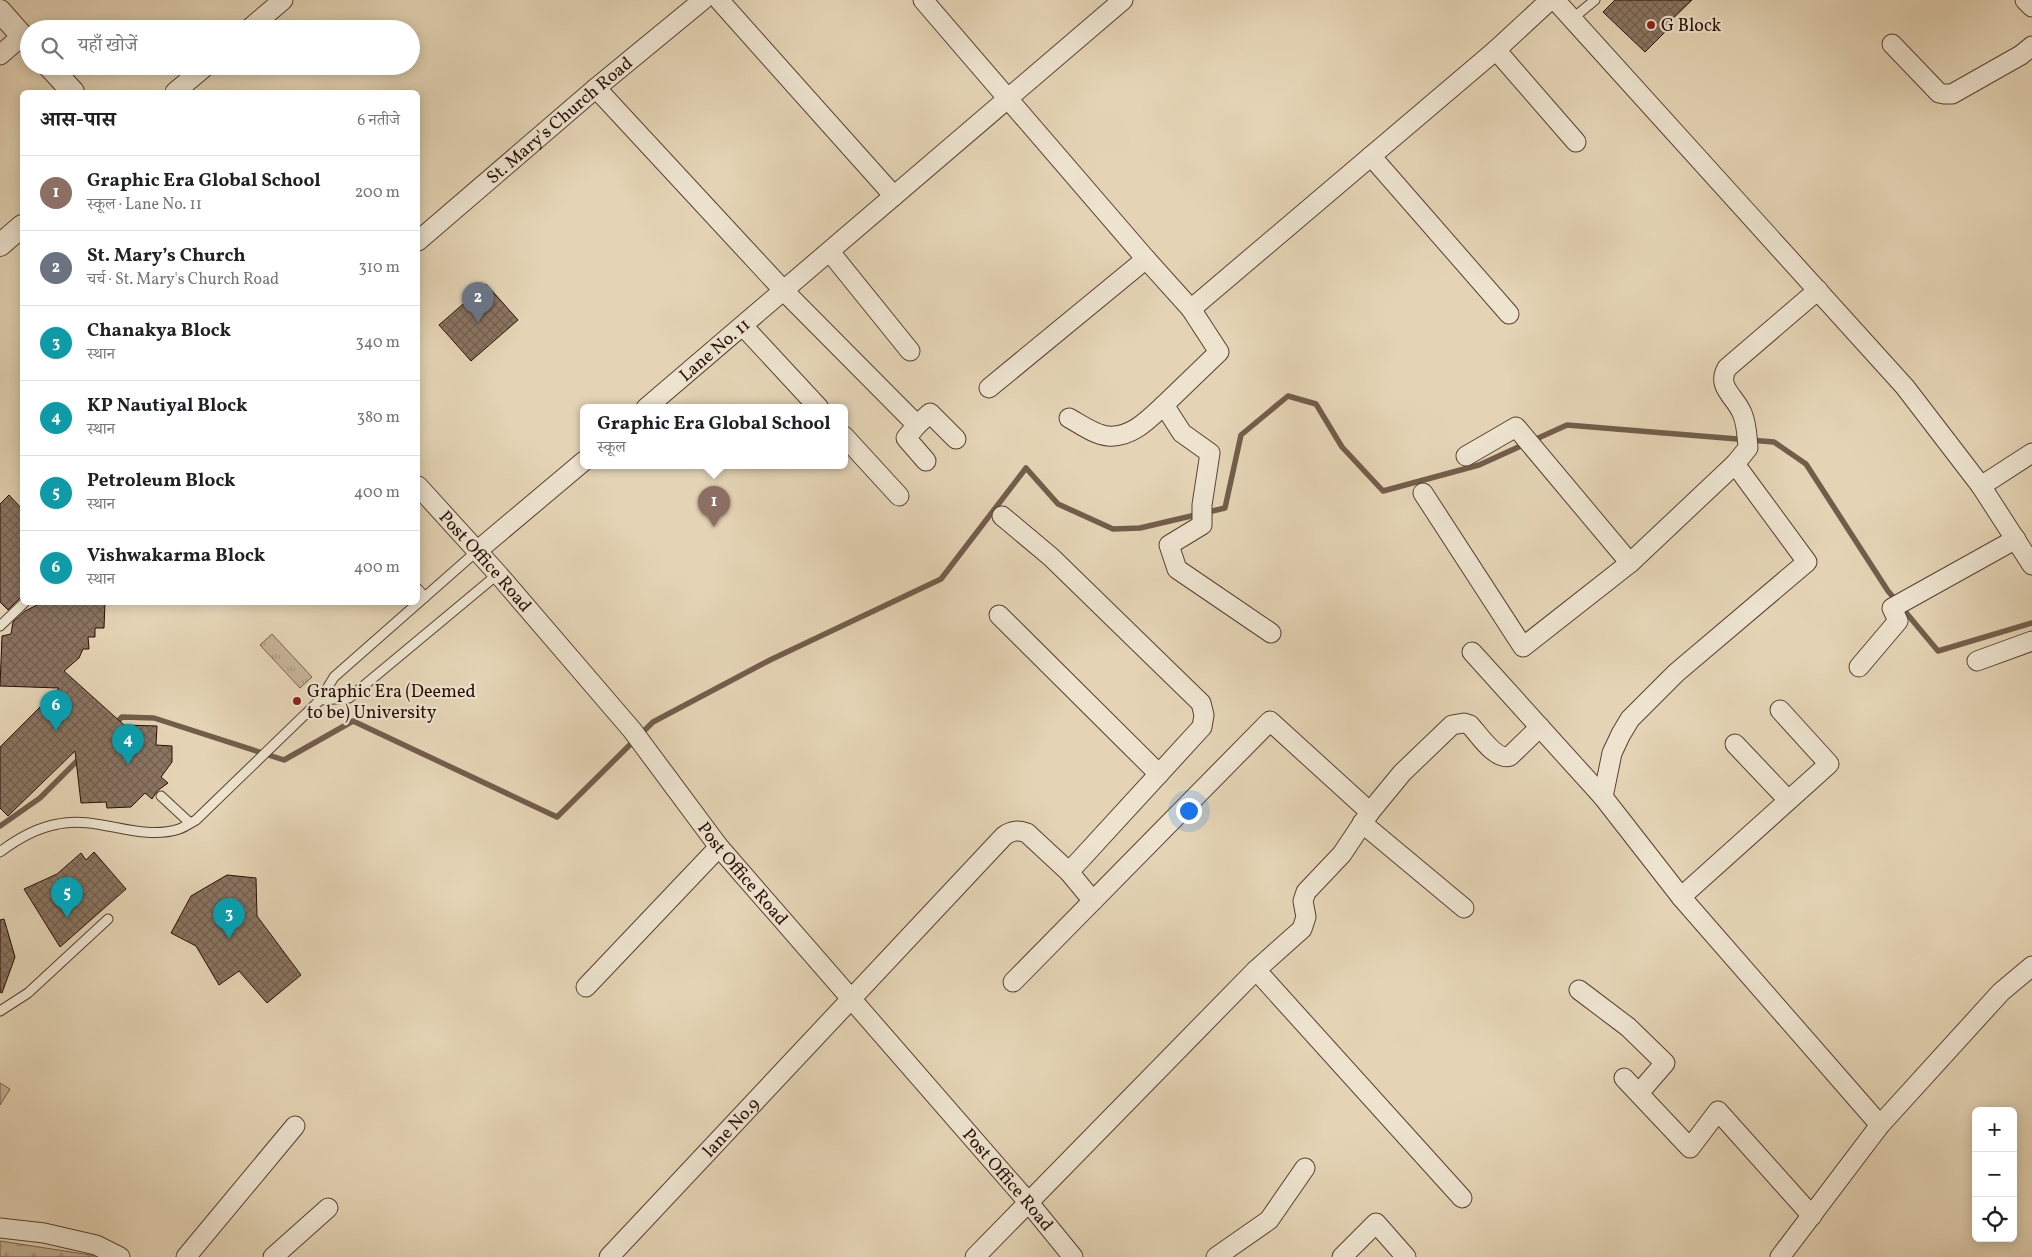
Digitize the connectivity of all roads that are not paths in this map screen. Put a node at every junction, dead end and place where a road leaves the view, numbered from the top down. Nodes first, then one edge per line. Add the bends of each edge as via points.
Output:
1 (283, 0) edge
2 (719, 0) edge
3 (923, 0) edge
4 (1123, 0) edge
5 (1550, 0) edge
6 (1555, 0) edge
7 (1595, 0) edge
8 (2025, 0) edge
9 (695, 3) edge
10 (2032, 7) edge
11 (0, 11) edge
12 (1572, 19) junction
13 (260, 20) edge
14 (20, 34) edge
15 (20, 43) edge
16 (1892, 44) dead end
17 (2032, 46) edge
18 (1496, 50) junction
19 (0, 55) edge
20 (57, 75) edge
21 (195, 75) edge
22 (596, 88) junction
23 (71, 90) edge
24 (177, 90) edge
25 (1008, 99) junction
26 (1576, 142) dead end
27 (1371, 156) junction
28 (894, 196) junction
29 (20, 228) edge
30 (420, 239) edge
31 (0, 245) edge
32 (830, 252) junction
33 (1146, 259) junction
34 (1818, 290) junction
35 (784, 291) junction
36 (1191, 309) junction
37 (1509, 314) dead end
38 (743, 326) junction
39 (910, 351) dead end
40 (989, 388) dead end
41 (651, 404) edge
42 (815, 404) edge
43 (1164, 405) junction
44 (1069, 418) dead end
45 (917, 425) junction
46 (956, 439) dead end
47 (848, 440) edge
48 (2032, 453) edge
49 (1466, 456) dead end
50 (926, 462) dead end
51 (580, 464) edge
52 (1735, 464) junction
53 (1981, 486) junction
54 (420, 488) edge
55 (1422, 494) dead end
56 (899, 496) dead end
57 (1002, 516) dead end
58 (2016, 539) junction
59 (477, 551) junction
60 (1630, 563) junction
61 (2032, 566) edge
62 (498, 574) junction
63 (420, 591) edge
64 (425, 597) junction
65 (420, 601) edge
66 (22, 605) edge
67 (416, 605) edge
68 (999, 615) dead end
69 (0, 626) edge
70 (1271, 632) dead end
71 (2032, 641) edge
72 (1472, 652) dead end
73 (1977, 661) dead end
74 (1859, 667) dead end
75 (320, 700) junction
76 (1780, 710) dead end
77 (1540, 727) junction
78 (1735, 744) dead end
79 (1159, 774) junction
80 (161, 796) dead end
81 (1603, 797) junction
82 (1788, 800) junction
83 (1366, 818) junction
84 (190, 824) junction
85 (719, 847) junction
86 (0, 852) edge
87 (1069, 872) junction
88 (1681, 898) junction
89 (1093, 901) junction
90 (1464, 908) dead end
91 (108, 919) dead end
92 (2032, 966) edge
93 (1256, 970) junction
94 (1013, 982) dead end
95 (586, 987) dead end
96 (1579, 990) dead end
97 (852, 999) junction
98 (0, 1011) edge
99 (1624, 1078) dead end
100 (1639, 1093) junction
101 (1880, 1125) junction
102 (295, 1126) dead end
103 (1305, 1168) dead end
104 (1462, 1198) dead end
105 (1030, 1203) junction
106 (328, 1208) dead end
107 (1812, 1216) junction
108 (0, 1228) edge
109 (120, 1257) edge
110 (186, 1257) edge
111 (273, 1257) edge
112 (609, 1257) edge
113 (975, 1257) edge
114 (1073, 1257) edge
115 (1216, 1257) edge
116 (1342, 1257) edge
117 (1406, 1257) edge
118 (1780, 1257) edge

1 - 13 street
2 - 28 street
3 - 25 street
4 - 25 street, Lane No. 11
5 - 18 street
6 - 12 street
7 - 12 lane
8 - 10 street
9 - 22 street, St. Mary's Church Road
11 - 14 street
12 - 34 street
15 - 19 street
16 - 17 street via 1939,93 1944,94 1952,94
18 - 26 street
18 - 27 street
20 - 23 street
21 - 24 street
22 - 30 street, St. Mary's Church Road
22 - 35 street
25 - 28 street, Lane No. 11
25 - 33 street
27 - 36 street
27 - 37 street
28 - 32 street, Lane No. 11
29 - 31 street
32 - 35 street, Lane No. 11
32 - 39 street
33 - 36 street
33 - 40 street
34 - 52 street via 1724,372 1724,388 1740,408 1747,428 1748,448
34 - 53 street via 1905,386
35 - 38 street, Lane No. 11
35 - 45 street
36 - 43 street via 1219,352
38 - 41 street, Lane No. 11
38 - 42 street
43 - 44 street via 1146,423 1126,434 1107,436
43 - 70 street via 1182,434 1210,453 1202,525 1169,545 1177,569
45 - 46 street via 930,413
45 - 50 street via 906,438
47 - 56 street
48 - 53 street
49 - 60 street via 1516,427
51 - 59 street
52 - 60 street
52 - 81 street via 1808,562 1676,673 1630,719 1612,754
53 - 58 street
54 - 59 street, Post Office Road
55 - 60 street via 1523,647
57 - 79 street via 1050,557 1201,703 1202,727
58 - 61 street
58 - 74 street via 1900,603 1898,621
59 - 62 street, Post Office Road
59 - 64 lane
62 - 75 lane via 349,698
62 - 85 street, Post Office Road via 638,736
63 - 64 lane
64 - 65 lane
66 - 69 lane
67 - 75 lane via 334,677
68 - 79 street
71 - 73 street
72 - 77 street
75 - 84 lane
76 - 82 street via 1828,764
77 - 81 street
77 - 83 street via 1506,758 1498,755 1470,725 1452,725 1402,773
78 - 82 street
79 - 87 street
80 - 84 lane
81 - 88 street
82 - 88 street
83 - 89 street via 1270,721
83 - 90 street
83 - 93 street via 1342,854 1306,892 1306,917 1302,929
84 - 86 lane via 165,832 150,832 80,822 58,824 32,832
85 - 95 street
85 - 97 street, Post Office Road
87 - 89 street, lane No.9
87 - 97 street, lane No.9 via 1027,833 1010,832
88 - 101 street
89 - 94 street
91 - 98 lane via 28,993
92 - 101 street via 2001,992
93 - 104 street
93 - 105 street
96 - 100 street via 1666,1063
97 - 105 street, Post Office Road
97 - 112 street, lane No.9
99 - 100 street
100 - 107 street via 1690,1148 1718,1112
101 - 107 street
102 - 110 street
103 - 115 street via 1270,1220
105 - 113 street
105 - 114 street, Post Office Road
106 - 111 street
107 - 118 street
108 - 109 street via 44,1233 96,1245
116 - 117 street via 1376,1223

